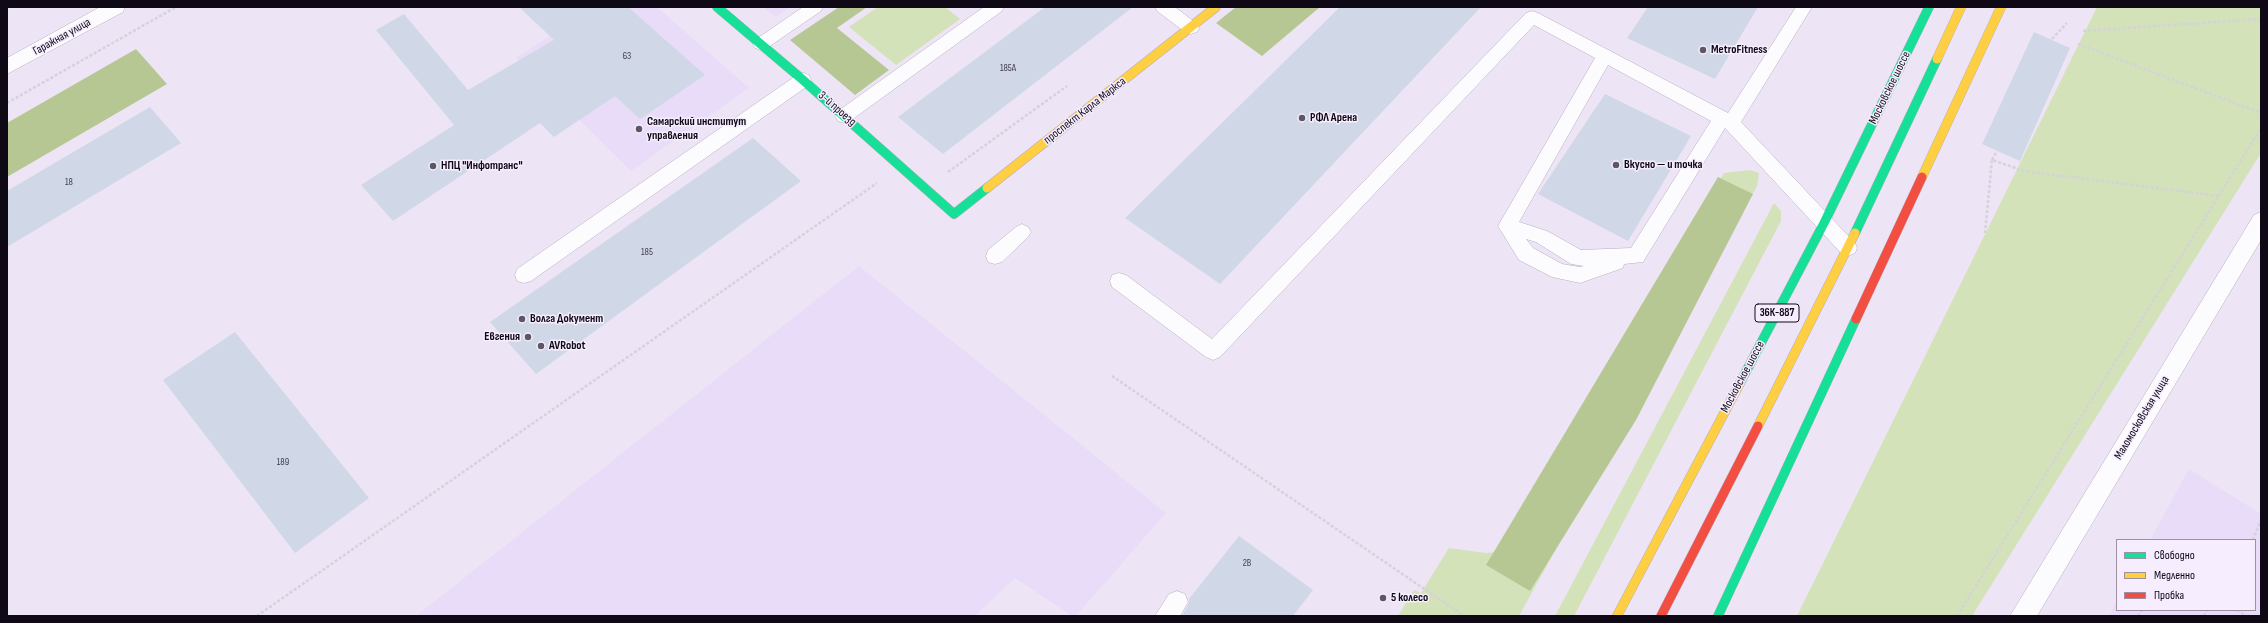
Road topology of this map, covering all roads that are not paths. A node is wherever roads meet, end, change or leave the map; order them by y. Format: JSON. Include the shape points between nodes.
{"nodes":[{"id":1,"x":116,"y":7,"type":"edge"},
{"id":2,"x":717,"y":7,"type":"edge"},
{"id":3,"x":815,"y":7,"type":"edge"},
{"id":4,"x":996,"y":7,"type":"edge"},
{"id":5,"x":1163,"y":7,"type":"edge"},
{"id":6,"x":1216,"y":7,"type":"edge"},
{"id":7,"x":1804,"y":7,"type":"edge"},
{"id":8,"x":1929,"y":7,"type":"edge"},
{"id":9,"x":1961,"y":7,"type":"edge"},
{"id":10,"x":2001,"y":7,"type":"edge"},
{"id":11,"x":1191,"y":28,"type":"junction"},
{"id":12,"x":761,"y":44,"type":"junction"},
{"id":13,"x":1604,"y":57,"type":"junction"},
{"id":14,"x":7,"y":66,"type":"edge"},
{"id":15,"x":803,"y":80,"type":"junction"},
{"id":16,"x":844,"y":116,"type":"junction"},
{"id":17,"x":1726,"y":121,"type":"junction"},
{"id":18,"x":954,"y":214,"type":"joint"},
{"id":19,"x":2261,"y":221,"type":"edge"},
{"id":20,"x":1824,"y":223,"type":"junction"},
{"id":21,"x":1022,"y":232,"type":"dead end"},
{"id":22,"x":1848,"y":248,"type":"junction"},
{"id":23,"x":995,"y":256,"type":"dead end"},
{"id":24,"x":524,"y":274,"type":"dead end"},
{"id":25,"x":1119,"y":282,"type":"dead end"},
{"id":26,"x":1617,"y":616,"type":"edge"},
{"id":27,"x":1661,"y":616,"type":"edge"},
{"id":28,"x":1718,"y":616,"type":"edge"},
{"id":29,"x":2023,"y":616,"type":"edge"}],
"edges":[{"from":1,"to":14,"type":"street","name":"Гаражная улица"},
{"from":2,"to":12,"type":"main road","name":"3-й проезд"},
{"from":3,"to":12,"type":"lane"},
{"from":4,"to":16,"type":"lane"},
{"from":5,"to":11,"type":"lane"},
{"from":6,"to":11,"type":"main road","name":"проспект Карла Маркса"},
{"from":7,"to":17,"type":"lane"},
{"from":8,"to":20,"type":"main road","name":"Московское шоссе","number":"36К-887"},
{"from":9,"to":22,"type":"main road","number":"36К-887"},
{"from":10,"to":28,"type":"main road"},
{"from":11,"to":18,"type":"main road","name":"проспект Карла Маркса"},
{"from":12,"to":15,"type":"main road","name":"3-й проезд"},
{"from":13,"to":17,"type":"lane"},
{"from":13,"to":17,"type":"lane","via":[[1507,226],[1526,254],[1559,271],[1580,275],[1636,256]]},
{"from":13,"to":25,"type":"lane","via":[[1532,17],[1213,351]]},
{"from":15,"to":16,"type":"main road","name":"3-й проезд"},
{"from":15,"to":24,"type":"lane"},
{"from":16,"to":18,"type":"main road","name":"3-й проезд"},
{"from":17,"to":20,"type":"lane"},
{"from":19,"to":29,"type":"street","name":"Маломосковская улица"},
{"from":20,"to":22,"type":"lane"},
{"from":20,"to":26,"type":"main road","name":"Московское шоссе","number":"36К-887"},
{"from":21,"to":23,"type":"lane"},
{"from":22,"to":27,"type":"main road","number":"36К-887"}]}
